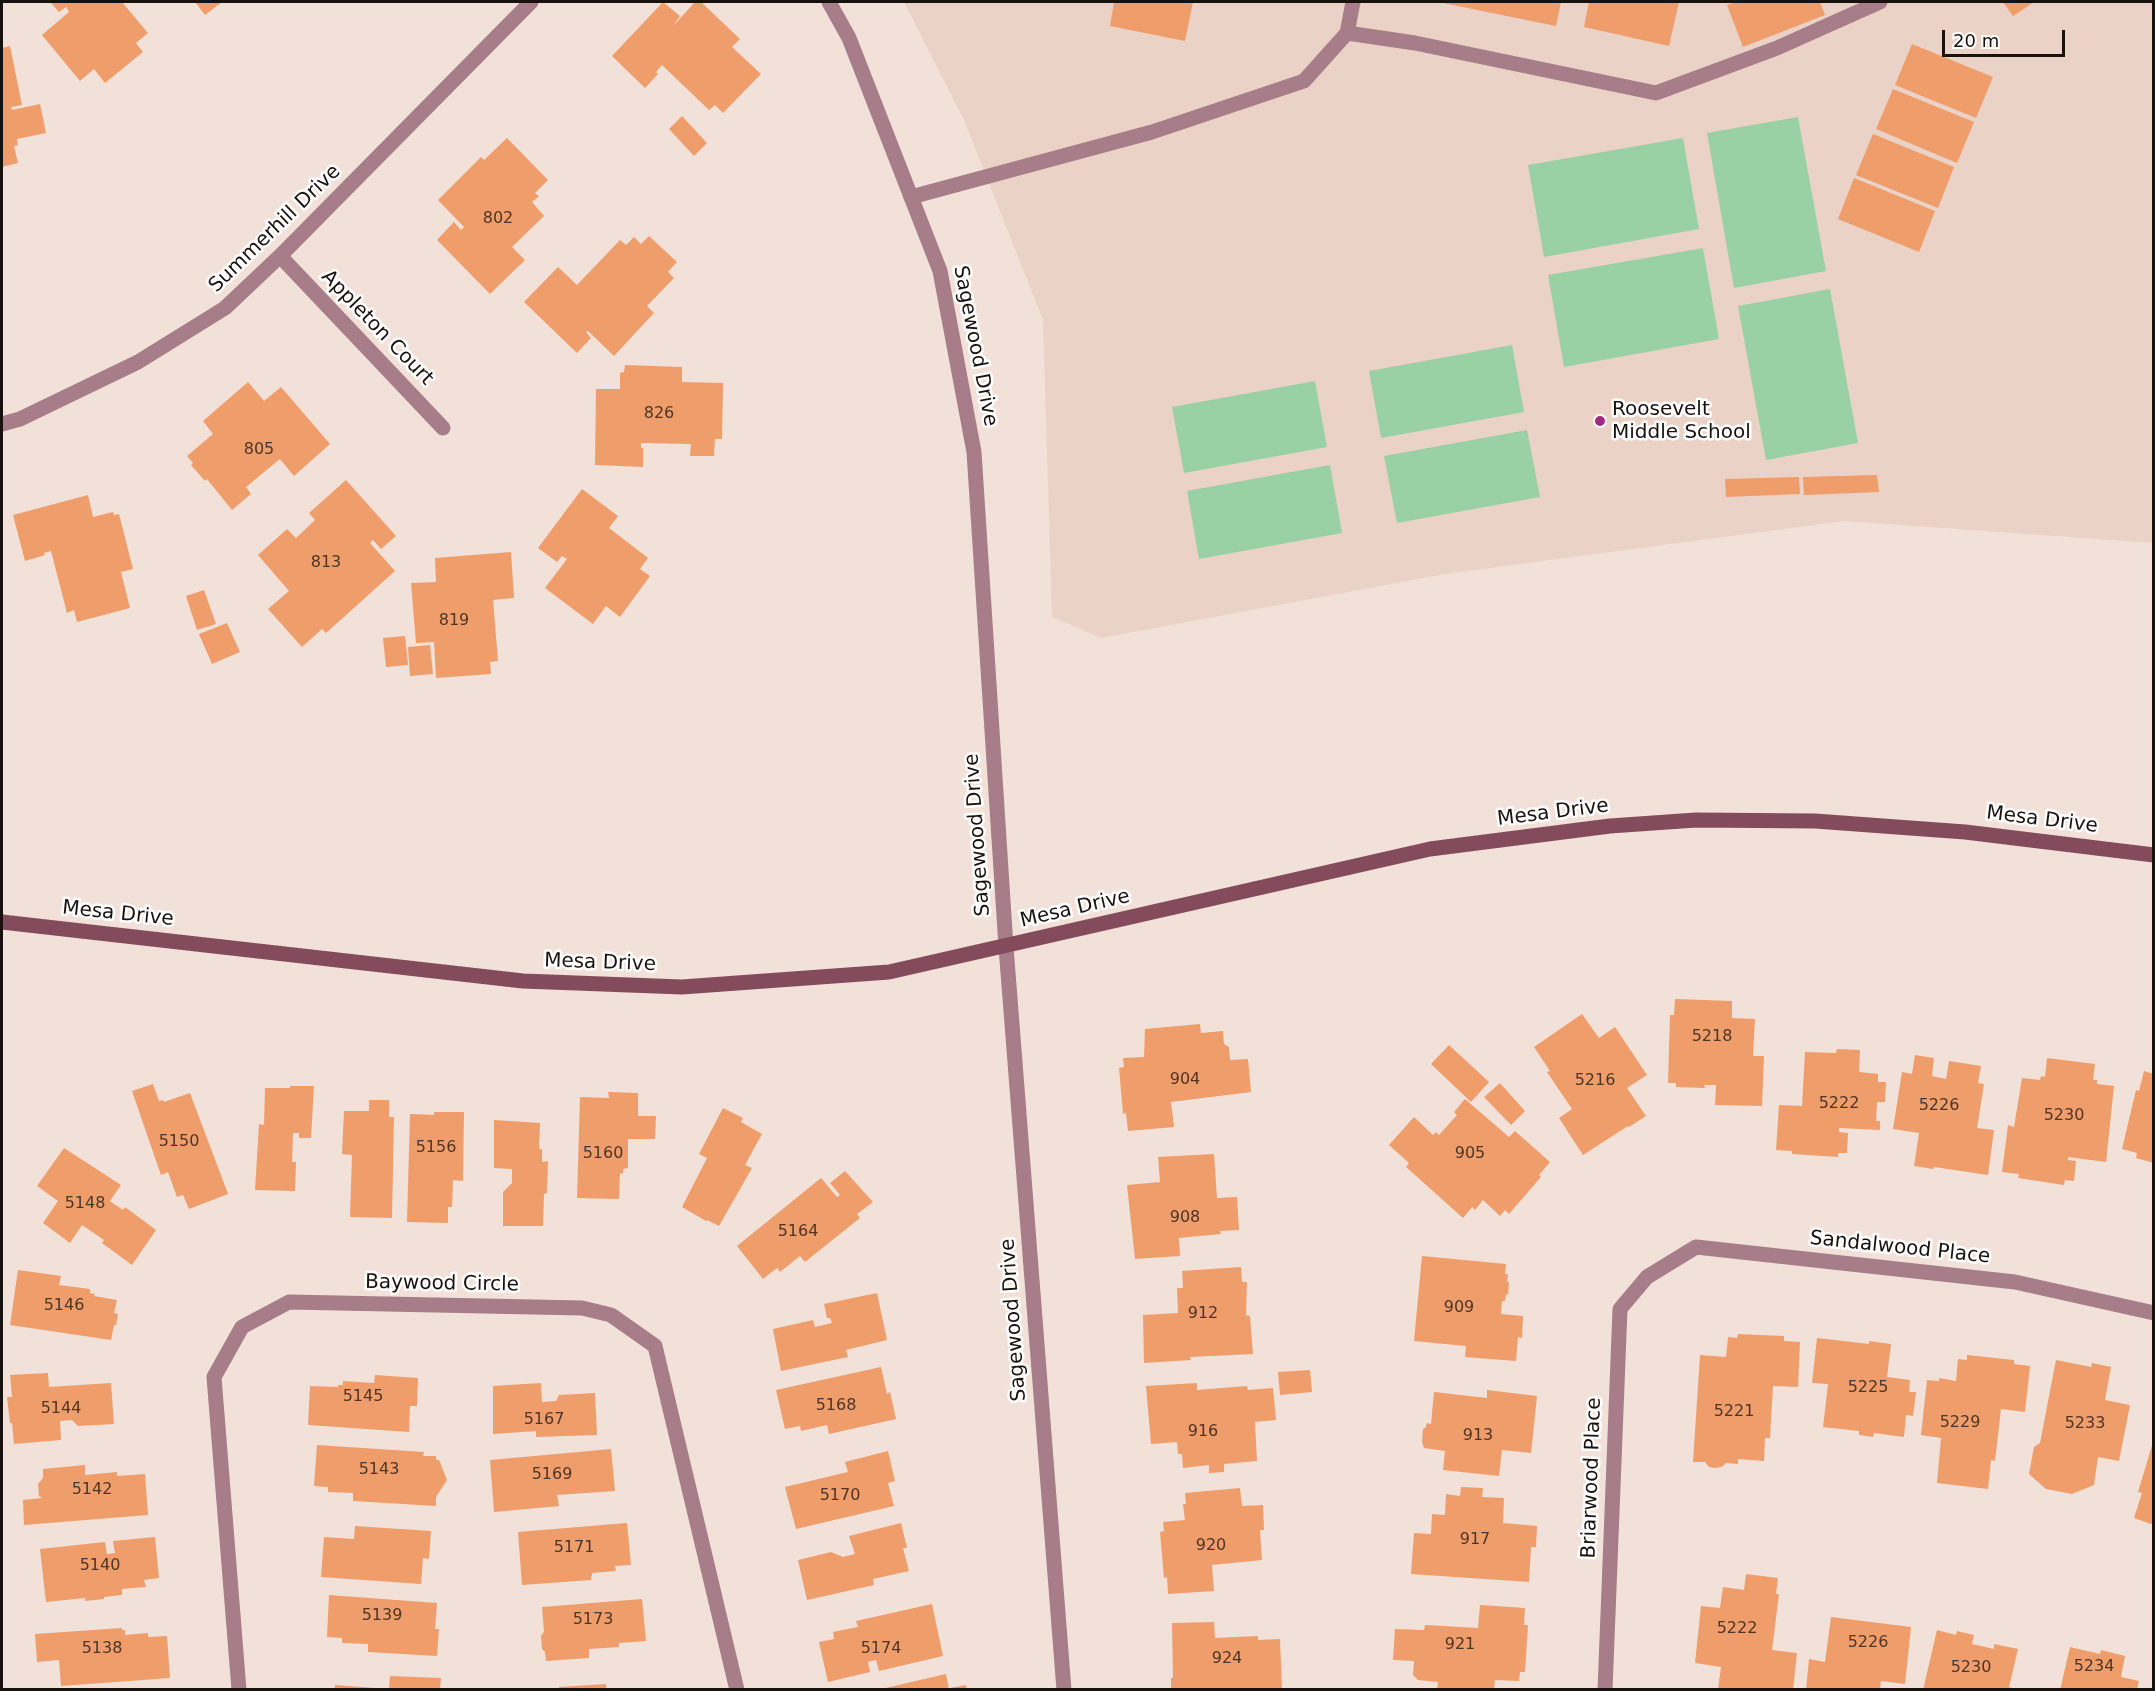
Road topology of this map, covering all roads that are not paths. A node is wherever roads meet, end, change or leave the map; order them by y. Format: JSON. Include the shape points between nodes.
{"nodes":[{"id":1,"x":531,"y":2,"type":"edge"},
{"id":2,"x":829,"y":2,"type":"edge"},
{"id":3,"x":1353,"y":2,"type":"edge"},
{"id":4,"x":1880,"y":2,"type":"edge"},
{"id":5,"x":1347,"y":33,"type":"junction"},
{"id":6,"x":911,"y":197,"type":"junction"},
{"id":7,"x":280,"y":256,"type":"junction"},
{"id":8,"x":2,"y":424,"type":"edge"},
{"id":9,"x":443,"y":428,"type":"dead end"},
{"id":10,"x":2154,"y":855,"type":"edge"},
{"id":11,"x":2,"y":922,"type":"edge"},
{"id":12,"x":1006,"y":947,"type":"junction"},
{"id":13,"x":1647,"y":1277,"type":"joint"},
{"id":14,"x":2154,"y":1313,"type":"edge"},
{"id":15,"x":239,"y":1689,"type":"edge"},
{"id":16,"x":737,"y":1689,"type":"edge"},
{"id":17,"x":1065,"y":1689,"type":"edge"},
{"id":18,"x":1605,"y":1689,"type":"edge"}],
"edges":[{"from":1,"to":7,"type":"street","name":"Summerhill Drive"},
{"from":2,"to":6,"type":"street","name":"Sagewood Drive","via":[[849,38]]},
{"from":3,"to":5,"type":"street"},
{"from":4,"to":5,"type":"street","via":[[1777,48],[1656,93],[1415,43]]},
{"from":5,"to":6,"type":"street","via":[[1304,81],[1152,132]]},
{"from":6,"to":12,"type":"street","name":"Sagewood Drive","via":[[940,272],[974,452]]},
{"from":7,"to":8,"type":"street","name":"Summerhill Drive","via":[[225,308],[138,362]]},
{"from":7,"to":9,"type":"street","name":"Appleton Court"},
{"from":10,"to":12,"type":"main road","name":"Mesa Drive","via":[[1965,832],[1815,821],[1695,820],[1610,826],[1430,849]]},
{"from":11,"to":12,"type":"main road","name":"Mesa Drive","via":[[524,981],[682,987],[889,972]]},
{"from":12,"to":17,"type":"street","name":"Sagewood Drive"},
{"from":13,"to":14,"type":"street","name":"Sandalwood Place","via":[[1696,1247],[2015,1281]]},
{"from":13,"to":18,"type":"street","name":"Briarwood Place","via":[[1620,1309]]},
{"from":15,"to":16,"type":"street","name":"Baywood Circle","via":[[214,1377],[242,1327],[289,1302],[582,1308],[611,1315],[655,1346]]}]}
